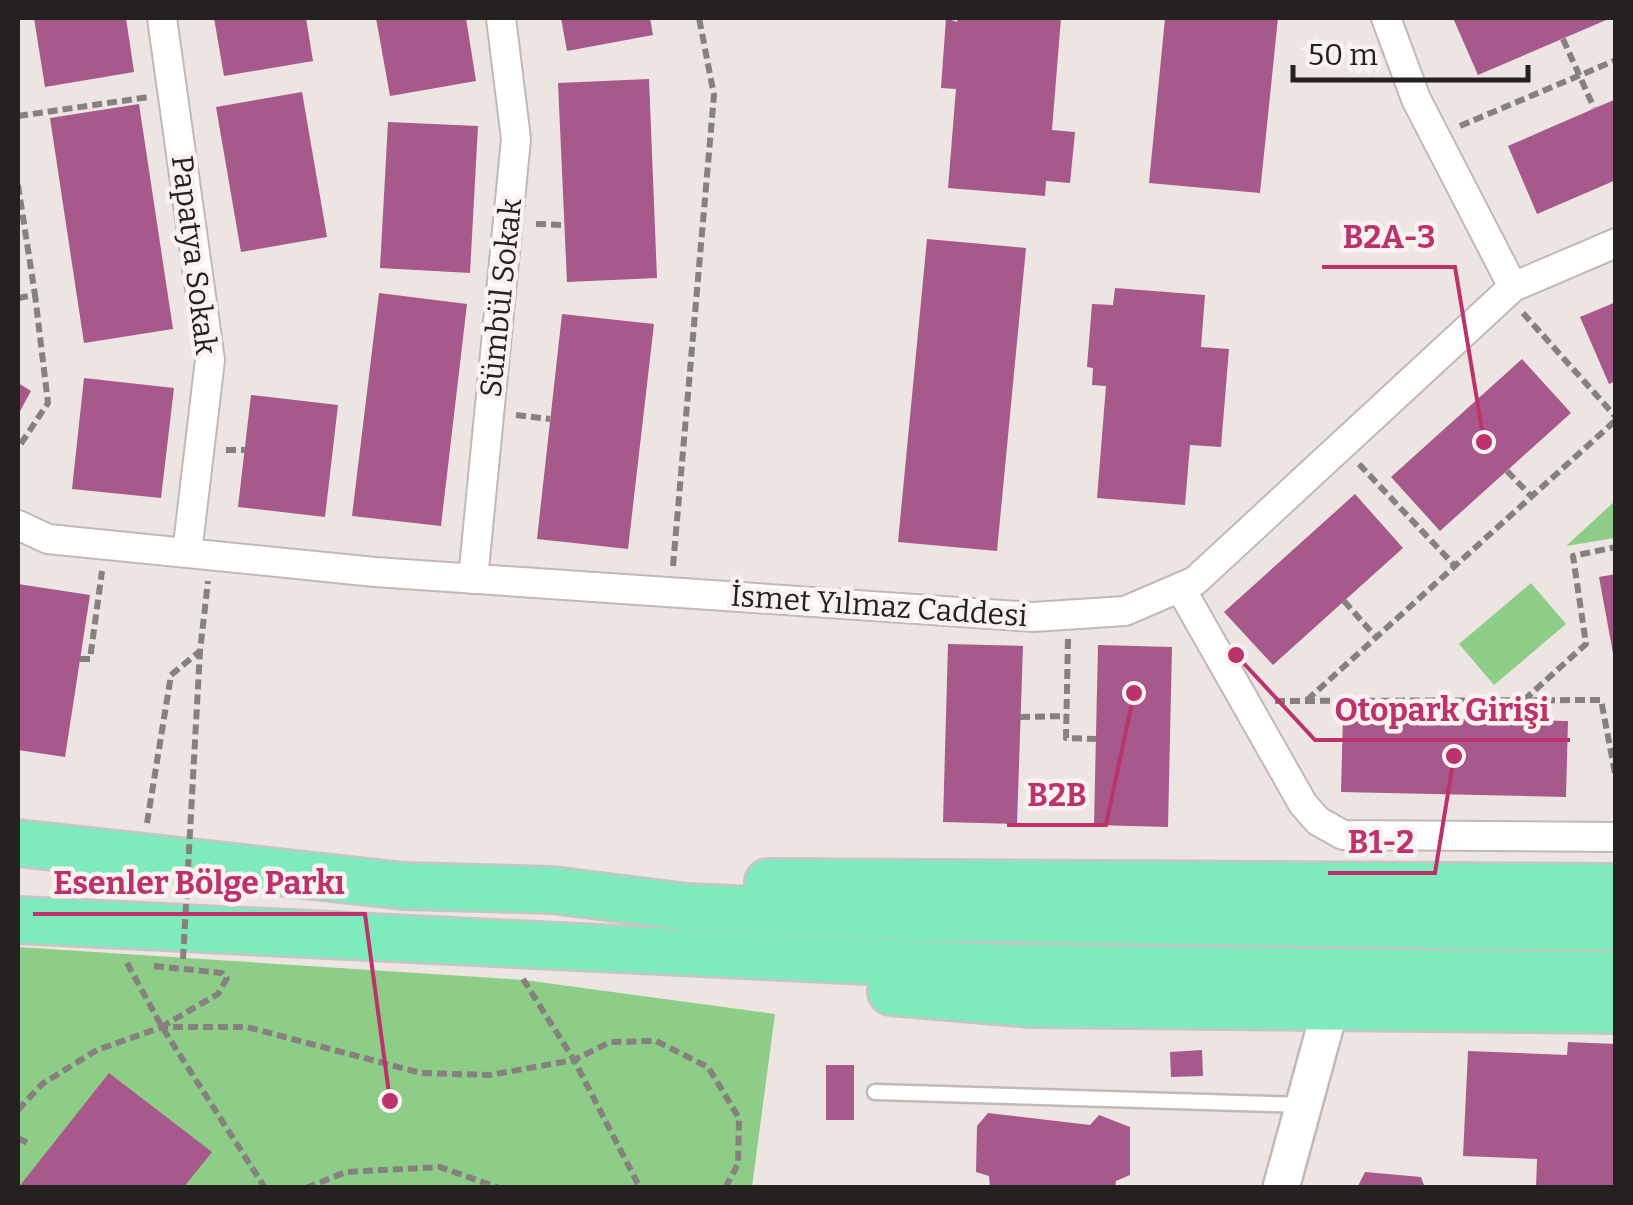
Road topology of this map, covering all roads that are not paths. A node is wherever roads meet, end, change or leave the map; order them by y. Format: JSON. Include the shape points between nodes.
{"nodes":[{"id":1,"x":162,"y":18,"type":"edge"},
{"id":2,"x":501,"y":18,"type":"edge"},
{"id":3,"x":1386,"y":18,"type":"edge"},
{"id":4,"x":1616,"y":244,"type":"edge"},
{"id":5,"x":1510,"y":290,"type":"junction"},
{"id":6,"x":18,"y":525,"type":"edge"},
{"id":7,"x":199,"y":554,"type":"junction"},
{"id":8,"x":472,"y":579,"type":"junction"},
{"id":9,"x":1180,"y":590,"type":"junction"},
{"id":10,"x":1616,"y":837,"type":"edge"},
{"id":11,"x":18,"y":843,"type":"edge"},
{"id":12,"x":1616,"y":887,"type":"edge"},
{"id":13,"x":552,"y":890,"type":"junction"},
{"id":14,"x":18,"y":905,"type":"edge"},
{"id":15,"x":18,"y":920,"type":"edge"},
{"id":16,"x":84,"y":924,"type":"junction"},
{"id":17,"x":1616,"y":928,"type":"edge"},
{"id":18,"x":497,"y":944,"type":"junction"},
{"id":19,"x":1616,"y":976,"type":"edge"},
{"id":20,"x":1330,"y":1009,"type":"junction"},
{"id":21,"x":1616,"y":1010,"type":"edge"},
{"id":22,"x":875,"y":1092,"type":"dead end"},
{"id":23,"x":1304,"y":1105,"type":"junction"},
{"id":24,"x":1281,"y":1188,"type":"edge"}],
"edges":[{"from":1,"to":7,"type":"street","name":"Papatya Sokak","via":[[210,360]]},
{"from":2,"to":8,"type":"street","name":"Sümbül Sokak","via":[[516,139]]},
{"from":3,"to":5,"type":"street"},
{"from":4,"to":5,"type":"street","name":"İsmet Yılmaz Caddesi"},
{"from":5,"to":9,"type":"street","name":"İsmet Yılmaz Caddesi"},
{"from":6,"to":7,"type":"street","name":"İsmet Yılmaz Caddesi","via":[[48,538]]},
{"from":7,"to":8,"type":"street","name":"İsmet Yılmaz Caddesi"},
{"from":8,"to":9,"type":"street","name":"İsmet Yılmaz Caddesi","via":[[1068,616],[1126,610]]},
{"from":9,"to":10,"type":"street","via":[[1318,821],[1344,835]]},
{"from":11,"to":13,"type":"highway","via":[[404,886]]},
{"from":12,"to":13,"type":"highway","via":[[658,882]]},
{"from":13,"to":17,"type":"highway","via":[[687,907],[924,918]]},
{"from":14,"to":16,"type":"highway"},
{"from":15,"to":16,"type":"highway"},
{"from":16,"to":18,"type":"highway"},
{"from":18,"to":19,"type":"highway","via":[[992,967]]},
{"from":18,"to":20,"type":"highway","via":[[716,977],[996,1001]]},
{"from":20,"to":21,"type":"highway"},
{"from":20,"to":23,"type":"street"},
{"from":22,"to":23,"type":"lane"},
{"from":23,"to":24,"type":"street"}]}
